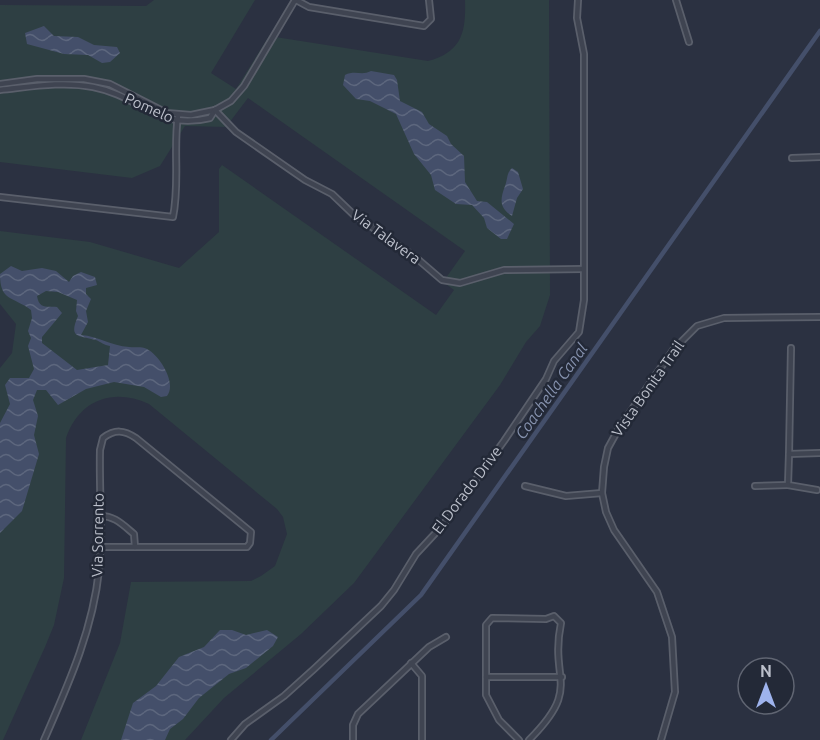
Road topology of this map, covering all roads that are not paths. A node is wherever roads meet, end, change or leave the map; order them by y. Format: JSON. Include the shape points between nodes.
{"nodes":[{"id":1,"x":296,"y":0,"type":"edge"},
{"id":2,"x":429,"y":0,"type":"edge"},
{"id":3,"x":578,"y":0,"type":"edge"},
{"id":4,"x":676,"y":0,"type":"edge"},
{"id":5,"x":689,"y":42,"type":"dead end"},
{"id":6,"x":0,"y":84,"type":"edge"},
{"id":7,"x":0,"y":90,"type":"edge"},
{"id":8,"x":215,"y":111,"type":"junction"},
{"id":9,"x":178,"y":115,"type":"junction"},
{"id":10,"x":177,"y":122,"type":"junction"},
{"id":11,"x":792,"y":158,"type":"dead end"},
{"id":12,"x":820,"y":158,"type":"edge"},
{"id":13,"x":0,"y":197,"type":"edge"},
{"id":14,"x":583,"y":269,"type":"junction"},
{"id":15,"x":820,"y":317,"type":"edge"},
{"id":16,"x":791,"y":348,"type":"dead end"},
{"id":17,"x":820,"y":453,"type":"edge"},
{"id":18,"x":789,"y":454,"type":"junction"},
{"id":19,"x":788,"y":485,"type":"junction"},
{"id":20,"x":525,"y":486,"type":"dead end"},
{"id":21,"x":755,"y":486,"type":"dead end"},
{"id":22,"x":817,"y":490,"type":"dead end"},
{"id":23,"x":602,"y":493,"type":"junction"},
{"id":24,"x":99,"y":516,"type":"junction"},
{"id":25,"x":99,"y":547,"type":"junction"},
{"id":26,"x":135,"y":547,"type":"junction"},
{"id":27,"x":446,"y":637,"type":"dead end"},
{"id":28,"x":411,"y":663,"type":"junction"},
{"id":29,"x":486,"y":677,"type":"junction"},
{"id":30,"x":562,"y":677,"type":"junction"},
{"id":31,"x":44,"y":740,"type":"edge"},
{"id":32,"x":231,"y":740,"type":"edge"},
{"id":33,"x":353,"y":740,"type":"edge"},
{"id":34,"x":422,"y":740,"type":"edge"},
{"id":35,"x":519,"y":740,"type":"edge"},
{"id":36,"x":529,"y":740,"type":"edge"},
{"id":37,"x":661,"y":740,"type":"edge"}],
"edges":[{"from":1,"to":2,"type":"street","via":[[309,7],[417,26],[424,26],[431,19]]},
{"from":1,"to":8,"type":"street","via":[[244,86]]},
{"from":3,"to":14,"type":"street","name":"El Dorado Drive","via":[[584,54]]},
{"from":4,"to":5,"type":"street"},
{"from":6,"to":9,"type":"street","name":"Pomelo","via":[[37,79],[99,81],[154,108]]},
{"from":7,"to":10,"type":"street","name":"Pomelo","via":[[90,86]]},
{"from":8,"to":9,"type":"street","name":"Pomelo"},
{"from":8,"to":10,"type":"street","name":"Pomelo","via":[[210,118]]},
{"from":8,"to":14,"type":"street","name":"Via Talavera","via":[[236,132],[332,194],[442,280],[460,283],[504,270]]},
{"from":9,"to":10,"type":"street"},
{"from":10,"to":13,"type":"street","via":[[178,188],[173,217]]},
{"from":11,"to":12,"type":"street"},
{"from":14,"to":32,"type":"street","name":"El Dorado Drive","via":[[579,332],[554,362],[510,432],[443,525],[416,554],[381,606]]},
{"from":15,"to":23,"type":"street","name":"Vista Bonita Trail","via":[[724,318],[697,326],[686,334],[619,428],[606,458]]},
{"from":16,"to":18,"type":"street"},
{"from":17,"to":18,"type":"street"},
{"from":18,"to":19,"type":"street"},
{"from":19,"to":21,"type":"street"},
{"from":19,"to":22,"type":"street"},
{"from":20,"to":23,"type":"street","via":[[566,496]]},
{"from":23,"to":37,"type":"street","name":"Vista Bonita Trail","via":[[614,530],[657,592],[672,637],[675,692]]},
{"from":24,"to":25,"type":"street","name":"Via Sorrento"},
{"from":24,"to":26,"type":"street","via":[[111,516],[121,522],[134,534]]},
{"from":24,"to":26,"type":"street","name":"Via Sorrento","via":[[103,438],[126,431],[248,527],[251,537],[247,547]]},
{"from":25,"to":26,"type":"street"},
{"from":25,"to":31,"type":"street","name":"Via Sorrento","via":[[99,571],[86,636]]},
{"from":27,"to":28,"type":"street"},
{"from":28,"to":33,"type":"street","via":[[358,714]]},
{"from":28,"to":34,"type":"street","via":[[422,676]]},
{"from":29,"to":30,"type":"street"},
{"from":29,"to":30,"type":"street","via":[[486,625],[490,619],[554,616],[560,621]]},
{"from":29,"to":35,"type":"street","via":[[490,708]]},
{"from":30,"to":36,"type":"street","via":[[555,711]]}]}
